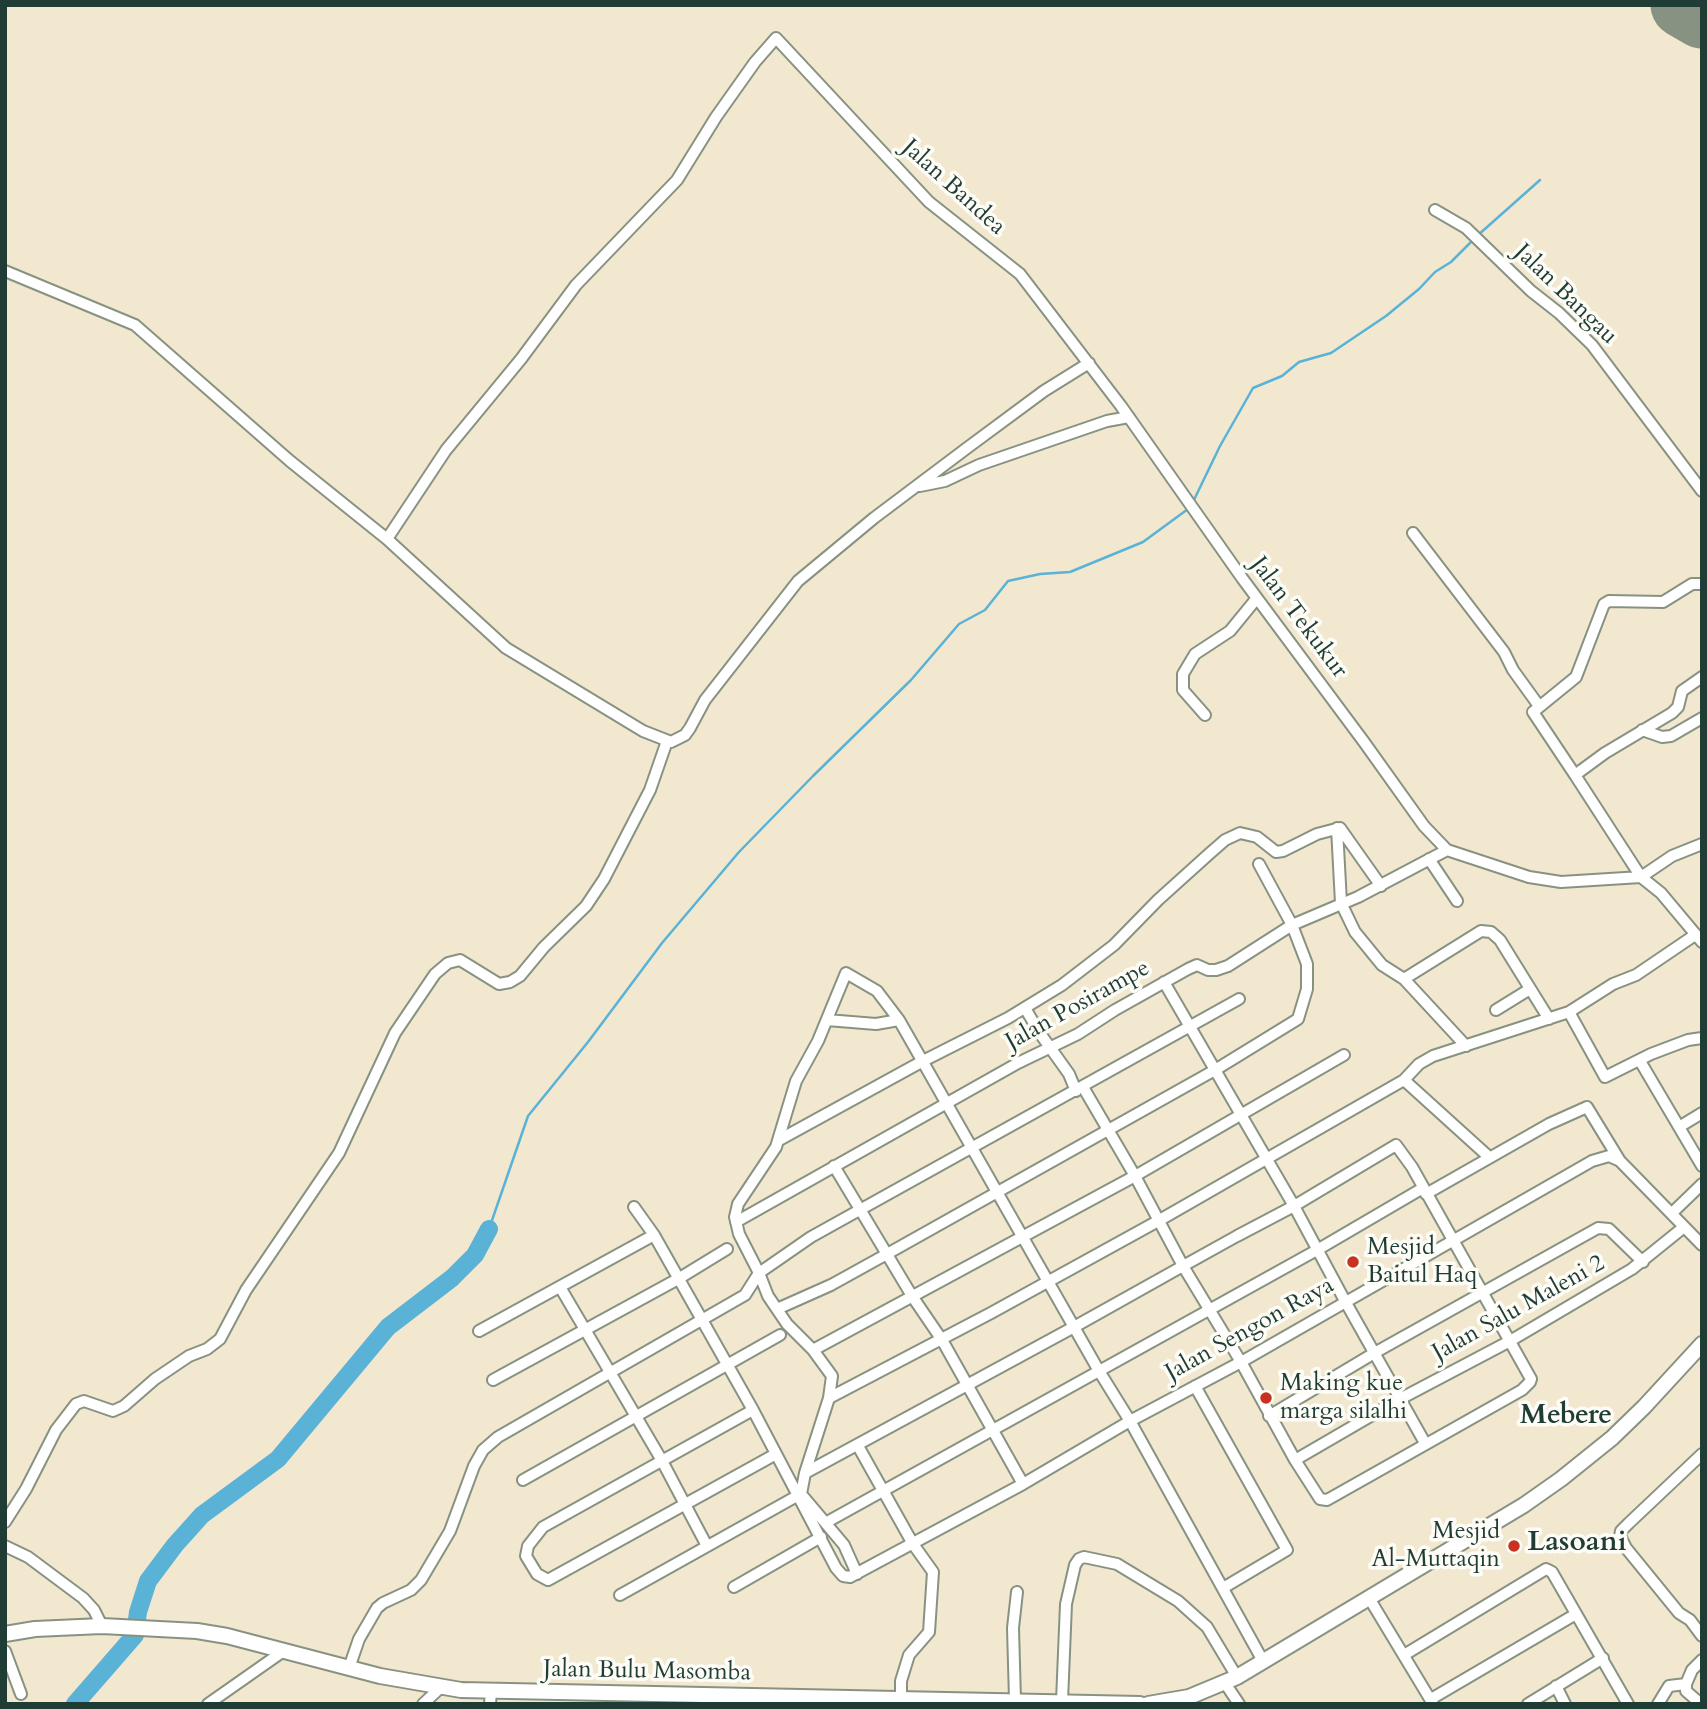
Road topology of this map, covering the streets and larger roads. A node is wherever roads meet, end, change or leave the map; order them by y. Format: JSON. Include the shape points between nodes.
{"nodes":[{"id":1,"x":1435,"y":210,"type":"dead end"},
{"id":2,"x":5,"y":271,"type":"edge"},
{"id":3,"x":1089,"y":363,"type":"junction"},
{"id":4,"x":1121,"y":406,"type":"joint"},
{"id":5,"x":1129,"y":417,"type":"junction"},
{"id":6,"x":916,"y":486,"type":"junction"},
{"id":7,"x":1702,"y":491,"type":"edge"},
{"id":8,"x":1413,"y":533,"type":"dead end"},
{"id":9,"x":387,"y":539,"type":"junction"},
{"id":10,"x":1702,"y":584,"type":"edge"},
{"id":11,"x":1257,"y":598,"type":"junction"},
{"id":12,"x":1702,"y":677,"type":"edge"},
{"id":13,"x":1539,"y":706,"type":"junction"},
{"id":14,"x":1205,"y":715,"type":"dead end"},
{"id":15,"x":1702,"y":718,"type":"edge"},
{"id":16,"x":1642,"y":730,"type":"junction"},
{"id":17,"x":667,"y":741,"type":"junction"},
{"id":18,"x":1574,"y":775,"type":"junction"},
{"id":19,"x":1337,"y":828,"type":"junction"},
{"id":20,"x":1702,"y":844,"type":"edge"},
{"id":21,"x":1447,"y":850,"type":"junction"},
{"id":22,"x":1429,"y":859,"type":"junction"},
{"id":23,"x":1259,"y":864,"type":"dead end"},
{"id":24,"x":1641,"y":877,"type":"junction"},
{"id":25,"x":1381,"y":886,"type":"junction"},
{"id":26,"x":1457,"y":901,"type":"dead end"},
{"id":27,"x":1341,"y":903,"type":"junction"},
{"id":28,"x":1292,"y":925,"type":"junction"},
{"id":29,"x":1698,"y":938,"type":"edge"},
{"id":30,"x":1404,"y":979,"type":"junction"},
{"id":31,"x":1164,"y":982,"type":"junction"},
{"id":32,"x":1530,"y":989,"type":"junction"},
{"id":33,"x":1239,"y":999,"type":"dead end"},
{"id":34,"x":1025,"y":1008,"type":"junction"},
{"id":35,"x":1496,"y":1010,"type":"dead end"},
{"id":36,"x":1569,"y":1012,"type":"junction"},
{"id":37,"x":1549,"y":1019,"type":"junction"},
{"id":38,"x":827,"y":1020,"type":"junction"},
{"id":39,"x":899,"y":1020,"type":"junction"},
{"id":40,"x":1190,"y":1027,"type":"junction"},
{"id":41,"x":1702,"y":1038,"type":"edge"},
{"id":42,"x":1466,"y":1046,"type":"junction"},
{"id":43,"x":1052,"y":1049,"type":"junction"},
{"id":44,"x":1345,"y":1055,"type":"dead end"},
{"id":45,"x":923,"y":1061,"type":"junction"},
{"id":46,"x":1640,"y":1061,"type":"junction"},
{"id":47,"x":1215,"y":1070,"type":"junction"},
{"id":48,"x":1404,"y":1080,"type":"junction"},
{"id":49,"x":1079,"y":1089,"type":"junction"},
{"id":50,"x":946,"y":1104,"type":"junction"},
{"id":51,"x":1702,"y":1113,"type":"edge"},
{"id":52,"x":1240,"y":1116,"type":"junction"},
{"id":53,"x":1679,"y":1127,"type":"junction"},
{"id":54,"x":1108,"y":1130,"type":"junction"},
{"id":55,"x":779,"y":1140,"type":"junction"},
{"id":56,"x":973,"y":1147,"type":"junction"},
{"id":57,"x":1489,"y":1157,"type":"junction"},
{"id":58,"x":1266,"y":1160,"type":"junction"},
{"id":59,"x":1620,"y":1161,"type":"junction"},
{"id":60,"x":834,"y":1166,"type":"junction"},
{"id":61,"x":1702,"y":1166,"type":"edge"},
{"id":62,"x":1135,"y":1176,"type":"junction"},
{"id":63,"x":1702,"y":1184,"type":"edge"},
{"id":64,"x":1425,"y":1191,"type":"junction"},
{"id":65,"x":997,"y":1192,"type":"junction"},
{"id":66,"x":1294,"y":1206,"type":"junction"},
{"id":67,"x":634,"y":1207,"type":"dead end"},
{"id":68,"x":860,"y":1209,"type":"junction"},
{"id":69,"x":1672,"y":1213,"type":"junction"},
{"id":70,"x":1158,"y":1221,"type":"junction"},
{"id":71,"x":736,"y":1222,"type":"junction"},
{"id":72,"x":1685,"y":1227,"type":"junction"},
{"id":73,"x":654,"y":1235,"type":"junction"},
{"id":74,"x":1023,"y":1238,"type":"junction"},
{"id":75,"x":1453,"y":1240,"type":"junction"},
{"id":76,"x":1702,"y":1245,"type":"edge"},
{"id":77,"x":727,"y":1249,"type":"dead end"},
{"id":78,"x":1317,"y":1250,"type":"junction"},
{"id":79,"x":887,"y":1254,"type":"junction"},
{"id":80,"x":1643,"y":1262,"type":"junction"},
{"id":81,"x":1183,"y":1266,"type":"junction"},
{"id":82,"x":759,"y":1273,"type":"junction"},
{"id":83,"x":678,"y":1279,"type":"junction"},
{"id":84,"x":1048,"y":1282,"type":"junction"},
{"id":85,"x":560,"y":1287,"type":"junction"},
{"id":86,"x":1482,"y":1293,"type":"junction"},
{"id":87,"x":912,"y":1296,"type":"junction"},
{"id":88,"x":1345,"y":1301,"type":"junction"},
{"id":89,"x":777,"y":1309,"type":"junction"},
{"id":90,"x":1210,"y":1309,"type":"junction"},
{"id":91,"x":702,"y":1321,"type":"junction"},
{"id":92,"x":1074,"y":1327,"type":"junction"},
{"id":93,"x":585,"y":1329,"type":"junction"},
{"id":94,"x":479,"y":1331,"type":"dead end"},
{"id":95,"x":780,"y":1335,"type":"dead end"},
{"id":96,"x":942,"y":1340,"type":"junction"},
{"id":97,"x":1510,"y":1341,"type":"junction"},
{"id":98,"x":1702,"y":1344,"type":"edge"},
{"id":99,"x":813,"y":1350,"type":"junction"},
{"id":100,"x":1376,"y":1352,"type":"junction"},
{"id":101,"x":1241,"y":1362,"type":"junction"},
{"id":102,"x":728,"y":1365,"type":"junction"},
{"id":103,"x":1099,"y":1371,"type":"junction"},
{"id":104,"x":611,"y":1373,"type":"junction"},
{"id":105,"x":493,"y":1380,"type":"dead end"},
{"id":106,"x":967,"y":1385,"type":"junction"},
{"id":107,"x":1195,"y":1387,"type":"junction"},
{"id":108,"x":829,"y":1398,"type":"junction"},
{"id":109,"x":1401,"y":1399,"type":"junction"},
{"id":110,"x":753,"y":1410,"type":"junction"},
{"id":111,"x":1269,"y":1416,"type":"junction"},
{"id":112,"x":636,"y":1418,"type":"junction"},
{"id":113,"x":1129,"y":1421,"type":"junction"},
{"id":114,"x":992,"y":1429,"type":"junction"},
{"id":115,"x":1425,"y":1443,"type":"junction"},
{"id":116,"x":858,"y":1446,"type":"junction"},
{"id":117,"x":776,"y":1454,"type":"junction"},
{"id":118,"x":1702,"y":1454,"type":"edge"},
{"id":119,"x":661,"y":1459,"type":"junction"},
{"id":120,"x":1295,"y":1460,"type":"junction"},
{"id":121,"x":805,"y":1473,"type":"junction"},
{"id":122,"x":523,"y":1480,"type":"dead end"},
{"id":123,"x":1023,"y":1484,"type":"junction"},
{"id":124,"x":882,"y":1490,"type":"junction"},
{"id":125,"x":797,"y":1496,"type":"junction"},
{"id":126,"x":684,"y":1504,"type":"junction"},
{"id":127,"x":5,"y":1522,"type":"edge"},
{"id":128,"x":827,"y":1522,"type":"junction"},
{"id":129,"x":821,"y":1537,"type":"junction"},
{"id":130,"x":913,"y":1544,"type":"junction"},
{"id":131,"x":5,"y":1546,"type":"edge"},
{"id":132,"x":707,"y":1546,"type":"junction"},
{"id":133,"x":857,"y":1574,"type":"junction"},
{"id":134,"x":734,"y":1587,"type":"dead end"},
{"id":135,"x":1223,"y":1588,"type":"junction"},
{"id":136,"x":1017,"y":1592,"type":"dead end"},
{"id":137,"x":620,"y":1595,"type":"dead end"},
{"id":138,"x":1369,"y":1598,"type":"junction"},
{"id":139,"x":1576,"y":1614,"type":"junction"},
{"id":140,"x":102,"y":1626,"type":"junction"},
{"id":141,"x":5,"y":1634,"type":"edge"},
{"id":142,"x":1702,"y":1636,"type":"edge"},
{"id":143,"x":285,"y":1650,"type":"junction"},
{"id":144,"x":5,"y":1651,"type":"edge"},
{"id":145,"x":1404,"y":1655,"type":"junction"},
{"id":146,"x":1603,"y":1658,"type":"junction"},
{"id":147,"x":1702,"y":1660,"type":"edge"},
{"id":148,"x":1263,"y":1661,"type":"junction"},
{"id":149,"x":349,"y":1668,"type":"junction"},
{"id":150,"x":1231,"y":1680,"type":"junction"},
{"id":151,"x":1686,"y":1684,"type":"junction"},
{"id":152,"x":1556,"y":1686,"type":"junction"},
{"id":153,"x":440,"y":1688,"type":"junction"},
{"id":154,"x":22,"y":1694,"type":"dead end"},
{"id":155,"x":490,"y":1698,"type":"edge"},
{"id":156,"x":901,"y":1698,"type":"junction"},
{"id":157,"x":700,"y":1700,"type":"edge"},
{"id":158,"x":1015,"y":1700,"type":"junction"},
{"id":159,"x":854,"y":1701,"type":"edge"},
{"id":160,"x":1062,"y":1701,"type":"junction"},
{"id":161,"x":963,"y":1702,"type":"edge"},
{"id":162,"x":1432,"y":1702,"type":"edge"},
{"id":163,"x":208,"y":1704,"type":"edge"},
{"id":164,"x":423,"y":1704,"type":"edge"},
{"id":165,"x":1138,"y":1704,"type":"edge"},
{"id":166,"x":1148,"y":1704,"type":"edge"},
{"id":167,"x":1239,"y":1704,"type":"edge"},
{"id":168,"x":1528,"y":1704,"type":"edge"},
{"id":169,"x":1565,"y":1704,"type":"edge"},
{"id":170,"x":1628,"y":1704,"type":"edge"},
{"id":171,"x":1658,"y":1704,"type":"edge"},
{"id":172,"x":1701,"y":1704,"type":"edge"}],
"edges":[{"from":1,"to":7,"type":"street","name":"Jalan Bangau","via":[[1465,228],[1592,345]]},
{"from":2,"to":9,"type":"street","via":[[135,325]]},
{"from":3,"to":4,"type":"street","name":"Jalan Bandea"},
{"from":3,"to":6,"type":"street"},
{"from":3,"to":9,"type":"street","name":"Jalan Bandea","via":[[1020,274],[929,202],[775,38],[716,117],[677,180],[576,285],[446,450]]},
{"from":4,"to":5,"type":"street","name":"Jalan Tekukur"},
{"from":5,"to":6,"type":"street","via":[[979,465],[945,481]]},
{"from":5,"to":11,"type":"street","name":"Jalan Tekukur"},
{"from":6,"to":17,"type":"street","via":[[798,580],[705,700],[690,728],[677,740]]},
{"from":8,"to":13,"type":"street"},
{"from":9,"to":17,"type":"street","via":[[506,648]]},
{"from":10,"to":13,"type":"street","via":[[1692,584],[1663,602],[1604,604],[1576,677]]},
{"from":11,"to":14,"type":"street","via":[[1230,631],[1195,654],[1183,674],[1185,693]]},
{"from":11,"to":21,"type":"street","name":"Jalan Tekukur","via":[[1424,826]]},
{"from":12,"to":16,"type":"street","via":[[1682,691],[1676,710]]},
{"from":13,"to":18,"type":"street","via":[[1533,712]]},
{"from":15,"to":16,"type":"street","via":[[1671,736]]},
{"from":16,"to":18,"type":"street"},
{"from":17,"to":127,"type":"street","via":[[650,790],[604,879],[520,976],[499,984],[460,960],[435,974],[394,1033],[339,1153],[247,1290],[220,1339],[113,1411],[84,1401],[76,1404],[56,1430]]},
{"from":18,"to":24,"type":"street"},
{"from":19,"to":25,"type":"street","via":[[1343,830]]},
{"from":19,"to":27,"type":"street"},
{"from":19,"to":34,"type":"street","via":[[1276,852],[1257,837],[1233,836],[1108,950]]},
{"from":20,"to":24,"type":"street","via":[[1672,856]]},
{"from":21,"to":22,"type":"street","name":"Jalan Posirampe"},
{"from":21,"to":24,"type":"street","via":[[1530,877],[1561,882]]},
{"from":22,"to":25,"type":"street","name":"Jalan Posirampe"},
{"from":22,"to":26,"type":"street"},
{"from":23,"to":28,"type":"street"},
{"from":24,"to":29,"type":"street","via":[[1661,893]]},
{"from":25,"to":27,"type":"street","name":"Jalan Posirampe"},
{"from":27,"to":28,"type":"street","name":"Jalan Posirampe"},
{"from":27,"to":30,"type":"street","via":[[1355,932],[1382,965]]},
{"from":28,"to":31,"type":"street","name":"Jalan Posirampe","via":[[1228,966],[1209,970],[1194,965]]},
{"from":28,"to":47,"type":"street","via":[[1307,971],[1307,989],[1297,1018]]},
{"from":29,"to":36,"type":"street"},
{"from":30,"to":32,"type":"street","via":[[1487,930],[1500,940]]},
{"from":30,"to":42,"type":"street"},
{"from":31,"to":40,"type":"street"},
{"from":31,"to":43,"type":"street","name":"Jalan Posirampe"},
{"from":32,"to":35,"type":"street"},
{"from":32,"to":37,"type":"street"},
{"from":33,"to":40,"type":"street"},
{"from":34,"to":43,"type":"street"},
{"from":34,"to":45,"type":"street"},
{"from":36,"to":37,"type":"street"},
{"from":36,"to":46,"type":"street","via":[[1605,1077]]},
{"from":37,"to":42,"type":"street"},
{"from":38,"to":39,"type":"street","via":[[876,1024]]},
{"from":38,"to":39,"type":"street","via":[[846,973],[877,991]]},
{"from":38,"to":55,"type":"street","via":[[796,1081]]},
{"from":39,"to":45,"type":"street"},
{"from":40,"to":47,"type":"street"},
{"from":40,"to":49,"type":"street"},
{"from":41,"to":46,"type":"street"},
{"from":42,"to":48,"type":"street","via":[[1433,1056]]},
{"from":43,"to":49,"type":"street"},
{"from":43,"to":50,"type":"street","name":"Jalan Posirampe"},
{"from":44,"to":52,"type":"street"},
{"from":45,"to":50,"type":"street"},
{"from":45,"to":55,"type":"street"},
{"from":46,"to":53,"type":"street"},
{"from":47,"to":52,"type":"street"},
{"from":47,"to":54,"type":"street"},
{"from":48,"to":57,"type":"street"},
{"from":48,"to":58,"type":"street"},
{"from":49,"to":54,"type":"street"},
{"from":49,"to":56,"type":"street"},
{"from":50,"to":56,"type":"street"},
{"from":50,"to":60,"type":"street","name":"Jalan Posirampe"},
{"from":51,"to":53,"type":"street"},
{"from":52,"to":58,"type":"street"},
{"from":52,"to":62,"type":"street"},
{"from":53,"to":61,"type":"street"},
{"from":54,"to":62,"type":"street"},
{"from":54,"to":65,"type":"street"},
{"from":55,"to":71,"type":"street","via":[[738,1204]]},
{"from":56,"to":65,"type":"street"},
{"from":56,"to":68,"type":"street"},
{"from":57,"to":59,"type":"street","via":[[1588,1107]]},
{"from":57,"to":64,"type":"street"},
{"from":58,"to":66,"type":"street"},
{"from":58,"to":70,"type":"street"},
{"from":59,"to":69,"type":"street"},
{"from":59,"to":75,"type":"street","name":"Jalan Sengon Raya","via":[[1609,1156],[1592,1161]]},
{"from":60,"to":68,"type":"street"},
{"from":60,"to":71,"type":"street","name":"Jalan Posirampe"},
{"from":62,"to":70,"type":"street"},
{"from":62,"to":74,"type":"street"},
{"from":63,"to":69,"type":"street"},
{"from":64,"to":66,"type":"street","via":[[1396,1145]]},
{"from":64,"to":75,"type":"street"},
{"from":64,"to":78,"type":"street"},
{"from":65,"to":74,"type":"street"},
{"from":65,"to":79,"type":"street"},
{"from":66,"to":78,"type":"street"},
{"from":66,"to":81,"type":"street"},
{"from":67,"to":73,"type":"street"},
{"from":68,"to":79,"type":"street"},
{"from":68,"to":82,"type":"street"},
{"from":69,"to":72,"type":"street"},
{"from":70,"to":81,"type":"street"},
{"from":70,"to":84,"type":"street"},
{"from":71,"to":82,"type":"street"},
{"from":72,"to":76,"type":"street"},
{"from":72,"to":80,"type":"street","name":"Jalan Salu Maleni 2"},
{"from":73,"to":83,"type":"street"},
{"from":73,"to":85,"type":"street"},
{"from":74,"to":84,"type":"street"},
{"from":74,"to":87,"type":"street"},
{"from":75,"to":86,"type":"street"},
{"from":75,"to":88,"type":"street","name":"Jalan Sengon Raya"},
{"from":77,"to":83,"type":"street"},
{"from":78,"to":88,"type":"street"},
{"from":78,"to":90,"type":"street"},
{"from":79,"to":87,"type":"street"},
{"from":79,"to":89,"type":"street"},
{"from":80,"to":86,"type":"street","via":[[1603,1227]]},
{"from":80,"to":97,"type":"street","name":"Jalan Salu Maleni 2"},
{"from":81,"to":90,"type":"street"},
{"from":81,"to":92,"type":"street"},
{"from":82,"to":89,"type":"street"},
{"from":82,"to":91,"type":"street","via":[[745,1295]]},
{"from":83,"to":91,"type":"street"},
{"from":83,"to":93,"type":"street"},
{"from":84,"to":92,"type":"street"},
{"from":84,"to":96,"type":"street"},
{"from":85,"to":93,"type":"street"},
{"from":85,"to":94,"type":"street"},
{"from":86,"to":97,"type":"street"},
{"from":86,"to":100,"type":"street"},
{"from":87,"to":96,"type":"street"},
{"from":87,"to":99,"type":"street"},
{"from":88,"to":100,"type":"street"},
{"from":88,"to":101,"type":"street","name":"Jalan Sengon Raya"},
{"from":89,"to":99,"type":"street"},
{"from":90,"to":101,"type":"street"},
{"from":90,"to":103,"type":"street"},
{"from":91,"to":102,"type":"street"},
{"from":91,"to":104,"type":"street"},
{"from":92,"to":103,"type":"street"},
{"from":92,"to":106,"type":"street"},
{"from":93,"to":104,"type":"street"},
{"from":93,"to":105,"type":"street"},
{"from":95,"to":102,"type":"street"},
{"from":96,"to":106,"type":"street"},
{"from":96,"to":108,"type":"street"},
{"from":97,"to":109,"type":"street","name":"Jalan Salu Maleni 2"},
{"from":97,"to":115,"type":"street","via":[[1531,1378],[1528,1385]]},
{"from":98,"to":138,"type":"street","via":[[1644,1407],[1561,1479]]},
{"from":99,"to":108,"type":"street","via":[[832,1376]]},
{"from":100,"to":109,"type":"street"},
{"from":100,"to":111,"type":"street"},
{"from":101,"to":107,"type":"street","name":"Jalan Sengon Raya"},
{"from":101,"to":111,"type":"street"},
{"from":102,"to":110,"type":"street"},
{"from":102,"to":112,"type":"street"},
{"from":103,"to":113,"type":"street"},
{"from":103,"to":114,"type":"street"},
{"from":104,"to":112,"type":"street"},
{"from":104,"to":149,"type":"street","via":[[483,1450],[450,1531],[421,1580],[377,1608]]},
{"from":106,"to":114,"type":"street"},
{"from":106,"to":116,"type":"street"},
{"from":107,"to":113,"type":"street","name":"Jalan Sengon Raya"},
{"from":107,"to":135,"type":"street","via":[[1287,1550]]},
{"from":108,"to":121,"type":"street"},
{"from":109,"to":115,"type":"street"},
{"from":109,"to":120,"type":"street","name":"Jalan Salu Maleni 2"},
{"from":110,"to":117,"type":"street"},
{"from":110,"to":119,"type":"street"},
{"from":111,"to":120,"type":"street"},
{"from":112,"to":119,"type":"street"},
{"from":112,"to":122,"type":"street"},
{"from":113,"to":123,"type":"street","name":"Jalan Sengon Raya"},
{"from":113,"to":135,"type":"street"},
{"from":114,"to":123,"type":"street"},
{"from":114,"to":124,"type":"street"},
{"from":115,"to":120,"type":"street","via":[[1327,1500],[1320,1499]]},
{"from":116,"to":121,"type":"street"},
{"from":116,"to":124,"type":"street"},
{"from":117,"to":125,"type":"street"},
{"from":117,"to":126,"type":"street"},
{"from":118,"to":142,"type":"street","via":[[1620,1536]]},
{"from":119,"to":126,"type":"street"},
{"from":119,"to":126,"type":"street","via":[[543,1527],[526,1556],[537,1574],[548,1580]]},
{"from":121,"to":128,"type":"street","via":[[800,1494]]},
{"from":123,"to":130,"type":"street","name":"Jalan Sengon Raya"},
{"from":124,"to":128,"type":"street"},
{"from":124,"to":130,"type":"street"},
{"from":125,"to":129,"type":"street"},
{"from":125,"to":132,"type":"street"},
{"from":126,"to":132,"type":"street"},
{"from":128,"to":133,"type":"street"},
{"from":129,"to":133,"type":"street","via":[[839,1573]]},
{"from":129,"to":134,"type":"street"},
{"from":130,"to":133,"type":"street","name":"Jalan Sengon Raya"},
{"from":130,"to":156,"type":"street","via":[[933,1572],[933,1585],[929,1632],[909,1655]]},
{"from":131,"to":140,"type":"street","via":[[29,1557],[83,1598]]},
{"from":132,"to":137,"type":"street"},
{"from":135,"to":148,"type":"street"},
{"from":136,"to":158,"type":"street"},
{"from":138,"to":145,"type":"street"},
{"from":138,"to":148,"type":"street"},
{"from":139,"to":145,"type":"street","via":[[1552,1572],[1543,1569]]},
{"from":139,"to":146,"type":"street"},
{"from":139,"to":162,"type":"street"},
{"from":140,"to":141,"type":"street","name":"Jalan Bulu Masomba"},
{"from":140,"to":143,"type":"street","name":"Jalan Bulu Masomba","via":[[227,1636]]},
{"from":143,"to":149,"type":"street","name":"Jalan Bulu Masomba"},
{"from":143,"to":163,"type":"street"},
{"from":144,"to":154,"type":"street"},
{"from":145,"to":162,"type":"street"},
{"from":146,"to":152,"type":"street"},
{"from":146,"to":170,"type":"street"},
{"from":147,"to":151,"type":"street"},
{"from":148,"to":150,"type":"street"},
{"from":149,"to":153,"type":"street","name":"Jalan Bulu Masomba"},
{"from":150,"to":160,"type":"street","via":[[1207,1627],[1178,1601],[1117,1564],[1084,1557],[1075,1565],[1066,1604]]},
{"from":150,"to":166,"type":"street","via":[[1189,1697]]},
{"from":150,"to":167,"type":"street"},
{"from":151,"to":171,"type":"street","via":[[1669,1686]]},
{"from":151,"to":172,"type":"street","via":[[1686,1691]]},
{"from":152,"to":168,"type":"street"},
{"from":152,"to":169,"type":"street"},
{"from":153,"to":155,"type":"street","name":"Jalan Bulu Masomba"},
{"from":153,"to":164,"type":"street"},
{"from":155,"to":157,"type":"street","name":"Jalan Bulu Masomba"},
{"from":156,"to":159,"type":"street","name":"Jalan Bulu Masomba"},
{"from":156,"to":161,"type":"street","name":"Jalan Bulu Masomba"},
{"from":157,"to":159,"type":"street","name":"Jalan Bulu Masomba"},
{"from":158,"to":160,"type":"street","name":"Jalan Bulu Masomba"},
{"from":158,"to":161,"type":"street","name":"Jalan Bulu Masomba"},
{"from":160,"to":165,"type":"street","name":"Jalan Bulu Masomba"}]}
